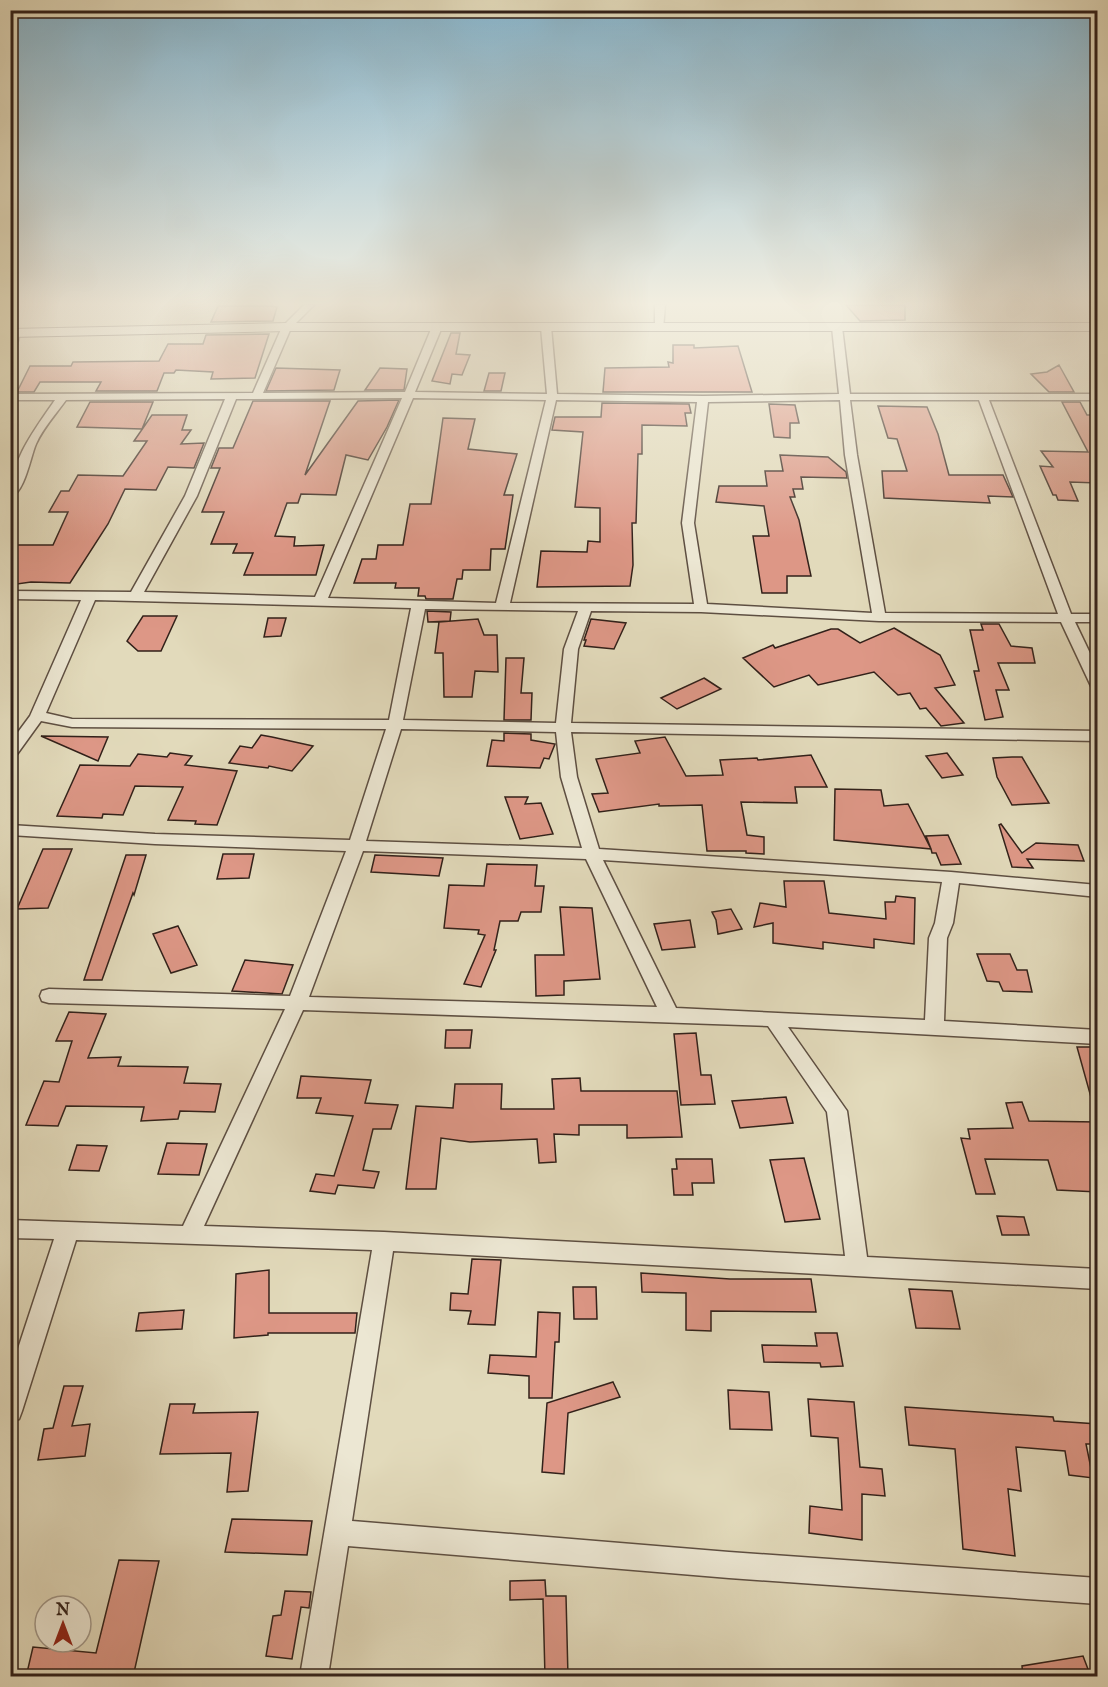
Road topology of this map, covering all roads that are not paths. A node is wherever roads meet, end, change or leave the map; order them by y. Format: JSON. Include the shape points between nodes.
{"nodes":[{"id":1,"x":262,"y":384,"type":"edge"},
{"id":2,"x":414,"y":384,"type":"edge"},
{"id":3,"x":551,"y":384,"type":"edge"},
{"id":4,"x":842,"y":384,"type":"edge"},
{"id":5,"x":232,"y":395,"type":"junction"},
{"id":6,"x":257,"y":395,"type":"junction"},
{"id":7,"x":409,"y":395,"type":"junction"},
{"id":8,"x":63,"y":396,"type":"junction"},
{"id":9,"x":552,"y":396,"type":"junction"},
{"id":10,"x":10,"y":397,"type":"edge"},
{"id":11,"x":843,"y":397,"type":"junction"},
{"id":12,"x":983,"y":397,"type":"junction"},
{"id":13,"x":1098,"y":397,"type":"edge"},
{"id":14,"x":703,"y":399,"type":"junction"},
{"id":15,"x":10,"y":495,"type":"edge"},
{"id":16,"x":10,"y":595,"type":"edge"},
{"id":17,"x":90,"y":595,"type":"junction"},
{"id":18,"x":135,"y":596,"type":"junction"},
{"id":19,"x":319,"y":603,"type":"junction"},
{"id":20,"x":418,"y":603,"type":"junction"},
{"id":21,"x":502,"y":607,"type":"junction"},
{"id":22,"x":586,"y":608,"type":"junction"},
{"id":23,"x":701,"y":608,"type":"junction"},
{"id":24,"x":879,"y":617,"type":"junction"},
{"id":25,"x":1066,"y":618,"type":"junction"},
{"id":26,"x":1098,"y":618,"type":"edge"},
{"id":27,"x":1098,"y":686,"type":"edge"},
{"id":28,"x":37,"y":716,"type":"junction"},
{"id":29,"x":395,"y":725,"type":"junction"},
{"id":30,"x":563,"y":727,"type":"junction"},
{"id":31,"x":1098,"y":736,"type":"edge"},
{"id":32,"x":10,"y":754,"type":"edge"},
{"id":33,"x":10,"y":830,"type":"edge"},
{"id":34,"x":356,"y":847,"type":"junction"},
{"id":35,"x":592,"y":854,"type":"junction"},
{"id":36,"x":951,"y":877,"type":"junction"},
{"id":37,"x":1098,"y":891,"type":"edge"},
{"id":38,"x":49,"y":996,"type":"dead end"},
{"id":39,"x":297,"y":1003,"type":"junction"},
{"id":40,"x":670,"y":1014,"type":"junction"},
{"id":41,"x":773,"y":1019,"type":"junction"},
{"id":42,"x":934,"y":1026,"type":"junction"},
{"id":43,"x":1098,"y":1037,"type":"edge"},
{"id":44,"x":10,"y":1229,"type":"edge"},
{"id":45,"x":68,"y":1231,"type":"junction"},
{"id":46,"x":189,"y":1235,"type":"junction"},
{"id":47,"x":384,"y":1241,"type":"junction"},
{"id":48,"x":857,"y":1266,"type":"junction"},
{"id":49,"x":1098,"y":1279,"type":"edge"},
{"id":50,"x":10,"y":1411,"type":"edge"},
{"id":51,"x":336,"y":1532,"type":"junction"},
{"id":52,"x":1098,"y":1591,"type":"edge"},
{"id":53,"x":314,"y":1677,"type":"edge"}],
"edges":[{"from":1,"to":6,"type":"street"},
{"from":2,"to":7,"type":"street"},
{"from":3,"to":9,"type":"street"},
{"from":4,"to":11,"type":"street"},
{"from":5,"to":6,"type":"street"},
{"from":5,"to":8,"type":"street"},
{"from":5,"to":18,"type":"street","via":[[191,496]]},
{"from":6,"to":7,"type":"street"},
{"from":7,"to":9,"type":"street"},
{"from":7,"to":19,"type":"street"},
{"from":8,"to":10,"type":"street"},
{"from":8,"to":15,"type":"street","via":[[32,443]]},
{"from":9,"to":14,"type":"street"},
{"from":9,"to":21,"type":"street"},
{"from":11,"to":12,"type":"street"},
{"from":11,"to":14,"type":"street"},
{"from":11,"to":24,"type":"street"},
{"from":12,"to":13,"type":"street"},
{"from":12,"to":25,"type":"street"},
{"from":14,"to":23,"type":"street","via":[[688,523]]},
{"from":16,"to":17,"type":"street"},
{"from":17,"to":18,"type":"street"},
{"from":17,"to":28,"type":"street"},
{"from":18,"to":19,"type":"street"},
{"from":19,"to":20,"type":"street"},
{"from":20,"to":21,"type":"street"},
{"from":20,"to":29,"type":"street"},
{"from":21,"to":22,"type":"street"},
{"from":22,"to":23,"type":"street"},
{"from":22,"to":30,"type":"street","via":[[571,649]]},
{"from":23,"to":24,"type":"street"},
{"from":24,"to":25,"type":"street"},
{"from":25,"to":26,"type":"street"},
{"from":25,"to":27,"type":"street"},
{"from":28,"to":29,"type":"street","via":[[72,723]]},
{"from":28,"to":32,"type":"street"},
{"from":29,"to":30,"type":"street"},
{"from":29,"to":34,"type":"street"},
{"from":30,"to":31,"type":"street"},
{"from":30,"to":35,"type":"street","via":[[569,777]]},
{"from":33,"to":34,"type":"street"},
{"from":34,"to":35,"type":"street"},
{"from":34,"to":39,"type":"street"},
{"from":35,"to":36,"type":"street"},
{"from":35,"to":40,"type":"street"},
{"from":36,"to":37,"type":"street"},
{"from":36,"to":42,"type":"street","via":[[938,938]]},
{"from":38,"to":39,"type":"street"},
{"from":39,"to":40,"type":"street"},
{"from":39,"to":46,"type":"street"},
{"from":40,"to":41,"type":"street"},
{"from":41,"to":42,"type":"street"},
{"from":41,"to":48,"type":"street","via":[[837,1110]]},
{"from":42,"to":43,"type":"street"},
{"from":44,"to":45,"type":"street"},
{"from":45,"to":46,"type":"street"},
{"from":45,"to":50,"type":"street"},
{"from":46,"to":47,"type":"street"},
{"from":47,"to":48,"type":"street"},
{"from":47,"to":51,"type":"street"},
{"from":48,"to":49,"type":"street"},
{"from":51,"to":52,"type":"street"},
{"from":51,"to":53,"type":"street"}]}
